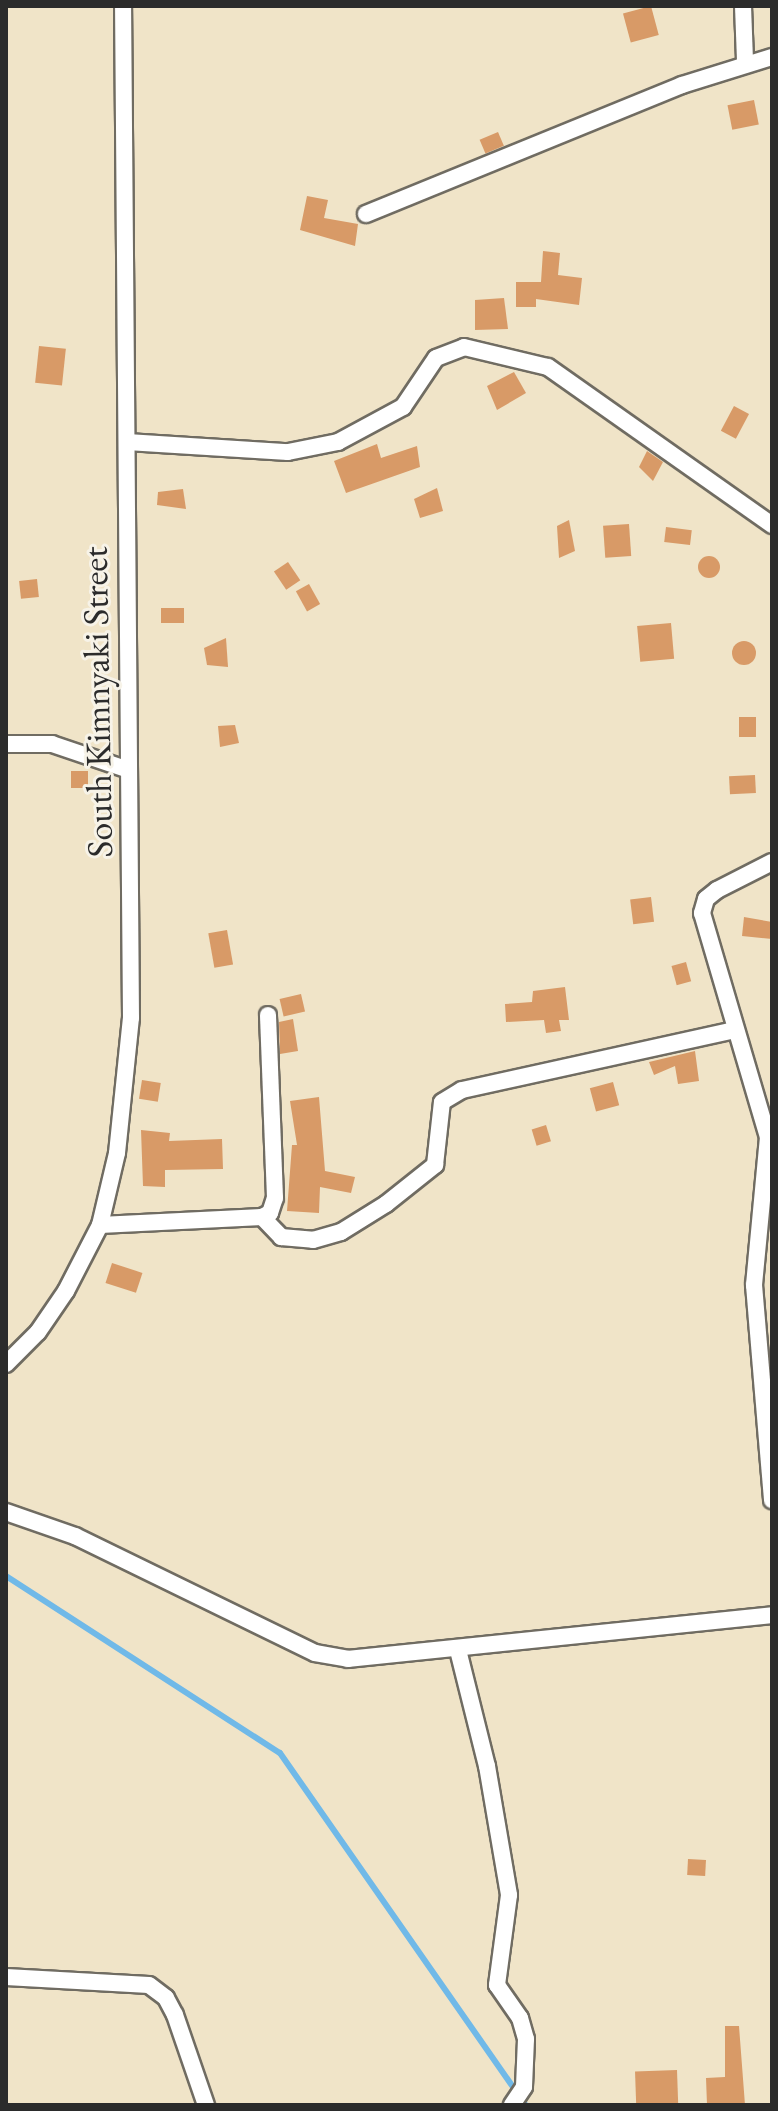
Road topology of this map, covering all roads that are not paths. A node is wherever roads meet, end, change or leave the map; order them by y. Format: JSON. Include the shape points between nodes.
{"nodes":[{"id":1,"x":123,"y":6,"type":"edge"},
{"id":2,"x":743,"y":6,"type":"edge"},
{"id":3,"x":772,"y":57,"type":"edge"},
{"id":4,"x":745,"y":61,"type":"junction"},
{"id":5,"x":366,"y":214,"type":"dead end"},
{"id":6,"x":127,"y":442,"type":"junction"},
{"id":7,"x":772,"y":525,"type":"edge"},
{"id":8,"x":6,"y":744,"type":"edge"},
{"id":9,"x":126,"y":769,"type":"junction"},
{"id":10,"x":772,"y":862,"type":"edge"},
{"id":11,"x":268,"y":1015,"type":"dead end"},
{"id":12,"x":735,"y":1030,"type":"junction"},
{"id":13,"x":262,"y":1217,"type":"junction"},
{"id":14,"x":100,"y":1225,"type":"junction"},
{"id":15,"x":6,"y":1364,"type":"edge"},
{"id":16,"x":772,"y":1500,"type":"edge"},
{"id":17,"x":6,"y":1512,"type":"edge"},
{"id":18,"x":772,"y":1615,"type":"edge"},
{"id":19,"x":458,"y":1650,"type":"junction"},
{"id":20,"x":6,"y":1977,"type":"edge"},
{"id":21,"x":206,"y":2105,"type":"edge"},
{"id":22,"x":512,"y":2105,"type":"edge"}],
"edges":[{"from":1,"to":6,"type":"street","name":"South Kimnyaki Street"},
{"from":2,"to":4,"type":"street"},
{"from":3,"to":4,"type":"street"},
{"from":4,"to":5,"type":"street"},
{"from":6,"to":7,"type":"street","via":[[288,452],[338,442],[403,407],[436,358],[464,347],[548,367]]},
{"from":6,"to":9,"type":"street","name":"South Kimnyaki Street"},
{"from":8,"to":9,"type":"street","via":[[52,744]]},
{"from":9,"to":14,"type":"street","name":"South Kimnyaki Street","via":[[131,1018],[117,1153]]},
{"from":10,"to":12,"type":"street","via":[[717,890],[706,899],[702,913]]},
{"from":11,"to":13,"type":"street","via":[[275,1198],[270,1213]]},
{"from":12,"to":13,"type":"street","via":[[452,1094],[442,1102],[435,1165],[386,1204],[341,1232],[313,1240],[281,1237]]},
{"from":12,"to":16,"type":"street","via":[[768,1137],[754,1285]]},
{"from":13,"to":14,"type":"street"},
{"from":14,"to":15,"type":"street","name":"South Kimnyaki Street","via":[[59,1302]]},
{"from":17,"to":19,"type":"street","via":[[75,1536],[315,1653],[348,1659]]},
{"from":18,"to":19,"type":"street"},
{"from":19,"to":22,"type":"street","via":[[487,1766],[509,1895],[497,1985],[520,2018],[526,2039],[524,2087]]},
{"from":20,"to":21,"type":"street","via":[[149,1985],[166,1998],[175,2015]]}]}
